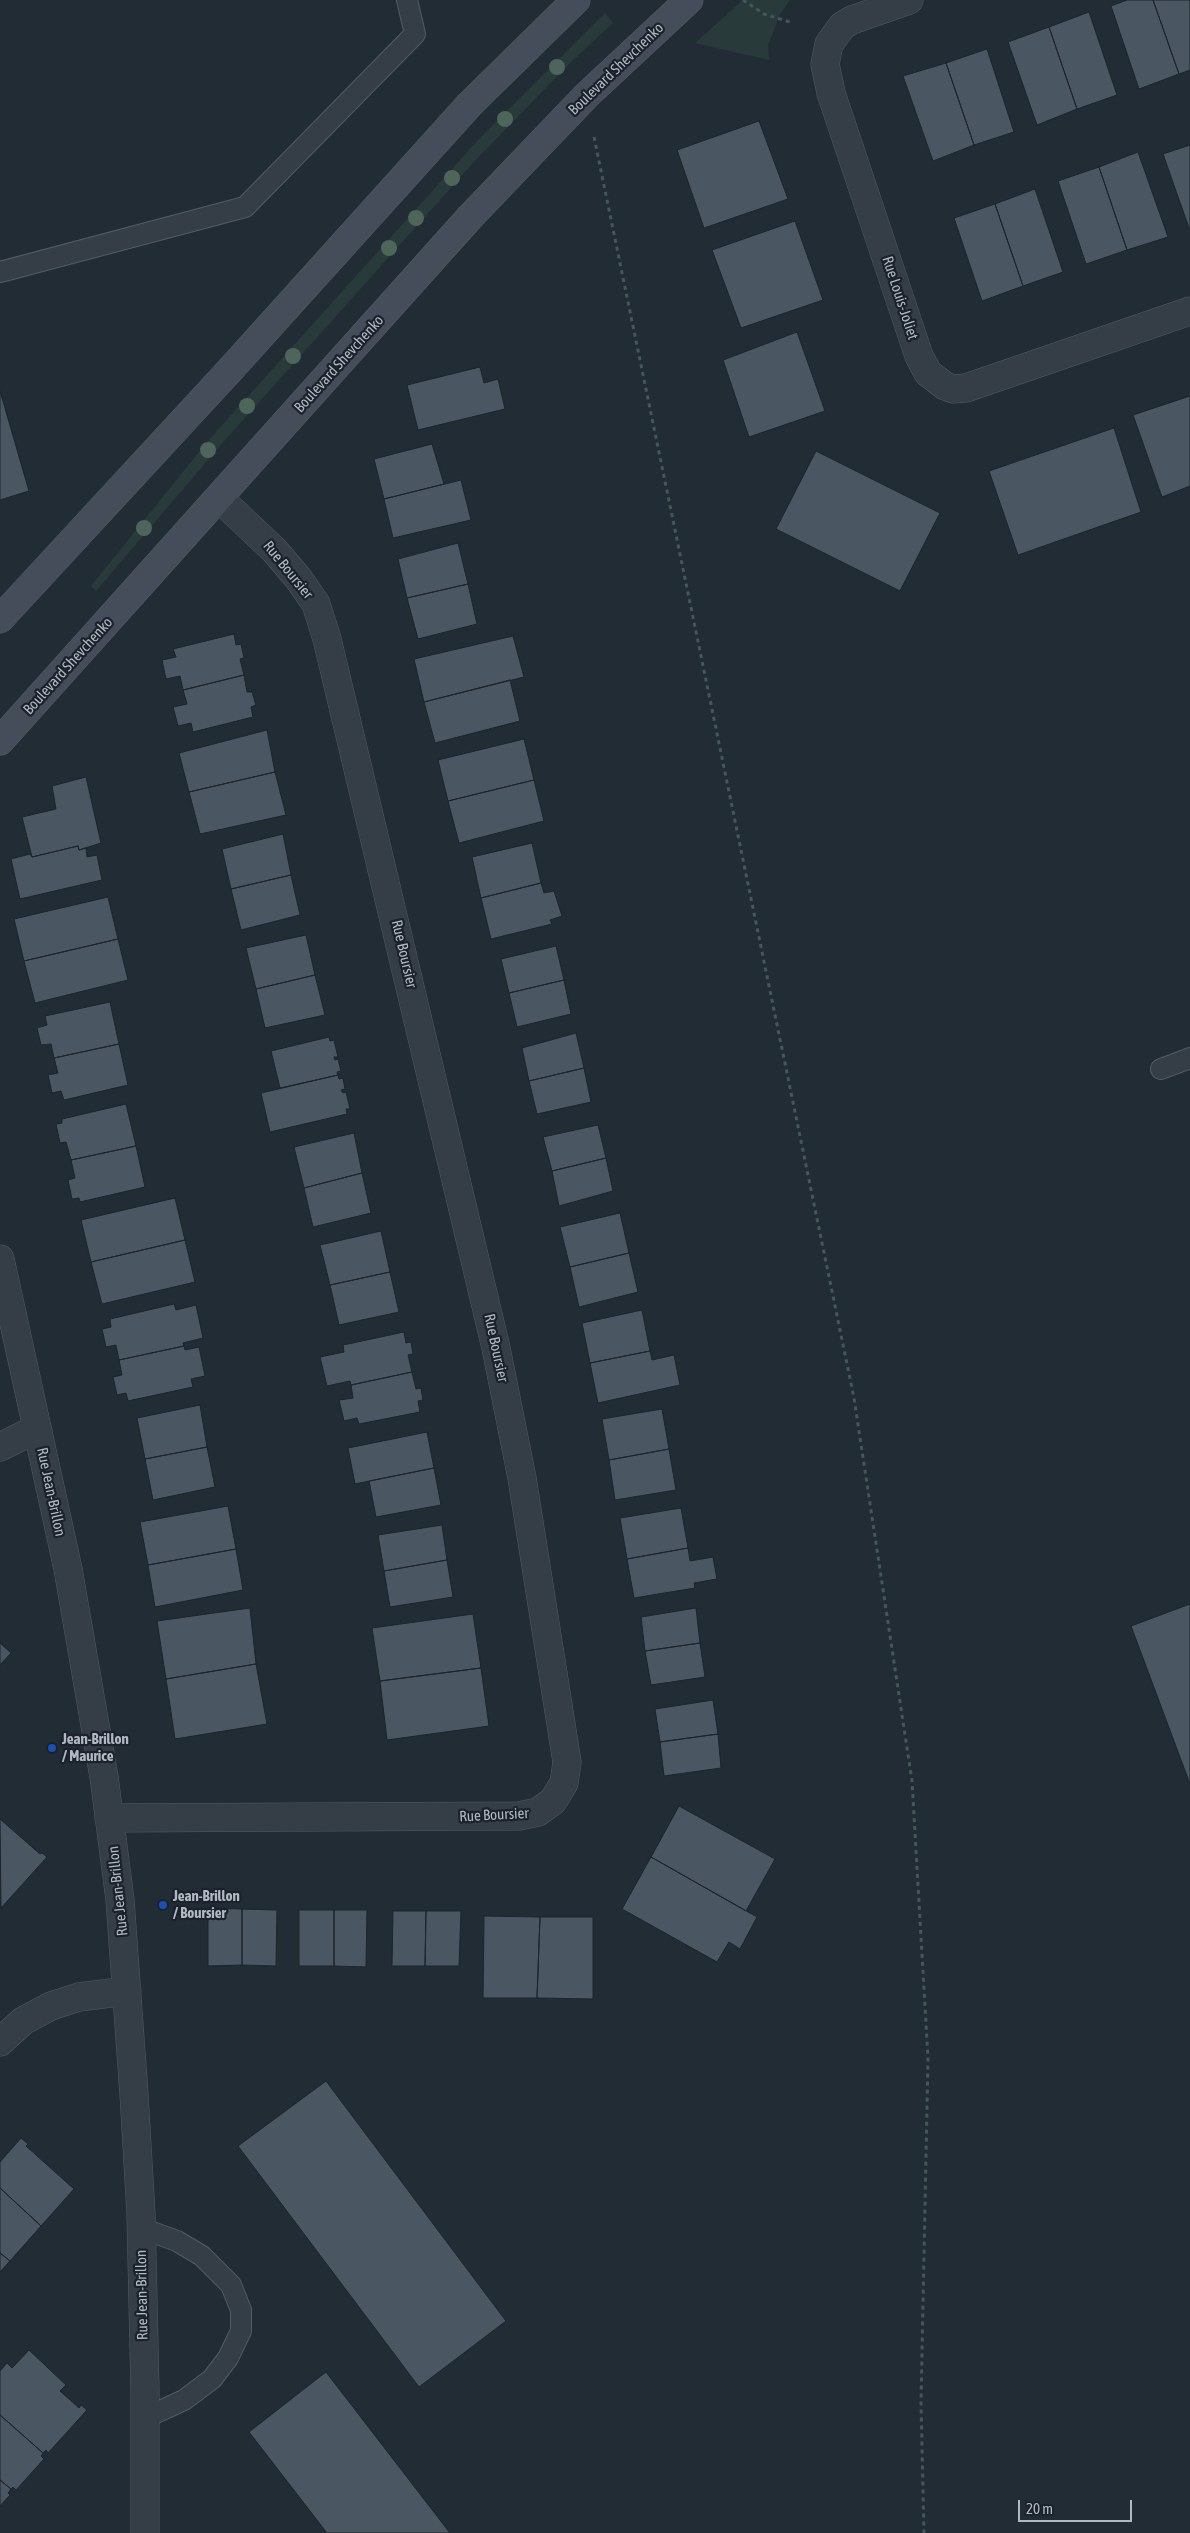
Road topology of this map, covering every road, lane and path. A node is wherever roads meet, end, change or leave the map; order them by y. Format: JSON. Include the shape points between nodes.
{"nodes":[{"id":1,"x":407,"y":0,"type":"edge"},
{"id":2,"x":576,"y":0,"type":"edge"},
{"id":3,"x":689,"y":0,"type":"edge"},
{"id":4,"x":743,"y":0,"type":"edge"},
{"id":5,"x":908,"y":0,"type":"edge"},
{"id":6,"x":790,"y":22,"type":"dead end"},
{"id":7,"x":594,"y":137,"type":"dead end"},
{"id":8,"x":0,"y":272,"type":"edge"},
{"id":9,"x":1190,"y":311,"type":"edge"},
{"id":10,"x":219,"y":498,"type":"junction"},
{"id":11,"x":0,"y":618,"type":"edge"},
{"id":12,"x":0,"y":741,"type":"edge"},
{"id":13,"x":1190,"y":1058,"type":"edge"},
{"id":14,"x":1161,"y":1069,"type":"dead end"},
{"id":15,"x":0,"y":1259,"type":"edge"},
{"id":16,"x":38,"y":1432,"type":"junction"},
{"id":17,"x":0,"y":1448,"type":"edge"},
{"id":18,"x":109,"y":1818,"type":"junction"},
{"id":19,"x":127,"y":1990,"type":"junction"},
{"id":20,"x":0,"y":2042,"type":"edge"},
{"id":21,"x":141,"y":2228,"type":"junction"},
{"id":22,"x":145,"y":2418,"type":"junction"},
{"id":23,"x":145,"y":2533,"type":"edge"},
{"id":24,"x":924,"y":2533,"type":"edge"}],
"edges":[{"from":1,"to":8,"type":"lane","via":[[416,34],[245,207]]},
{"from":2,"to":11,"type":"street","via":[[470,104]]},
{"from":3,"to":10,"type":"street","name":"Boulevard Shevchenko","via":[[587,95],[505,180]]},
{"from":4,"to":6,"type":"path","via":[[764,14]]},
{"from":5,"to":9,"type":"street","name":"Rue Louis-Joliet","via":[[842,26],[829,44],[825,64],[831,93],[919,356],[928,373],[945,386],[966,388]]},
{"from":7,"to":24,"type":"path","via":[[854,1398],[912,1781],[928,2058],[921,2403]]},
{"from":10,"to":12,"type":"street","name":"Boulevard Shevchenko"},
{"from":10,"to":18,"type":"street","name":"Rue Boursier","via":[[274,550],[303,585],[316,604],[332,655],[496,1348],[522,1478],[567,1762],[564,1783],[554,1801],[538,1812],[519,1816]]},
{"from":13,"to":14,"type":"lane"},
{"from":15,"to":16,"type":"street","name":"Rue Jean-Brillon"},
{"from":16,"to":17,"type":"street","via":[[26,1434]]},
{"from":16,"to":18,"type":"street","name":"Rue Jean-Brillon","via":[[68,1569]]},
{"from":18,"to":19,"type":"street","name":"Rue Jean-Brillon"},
{"from":19,"to":20,"type":"street","via":[[79,1997],[51,2006],[23,2022]]},
{"from":19,"to":21,"type":"street","name":"Rue Jean-Brillon"},
{"from":21,"to":22,"type":"street","name":"Rue Jean-Brillon"},
{"from":21,"to":22,"type":"lane","via":[[178,2241],[202,2256],[231,2285],[242,2310],[241,2332],[228,2358],[212,2379],[184,2400]]},
{"from":22,"to":23,"type":"street","name":"Rue Jean-Brillon"}]}
